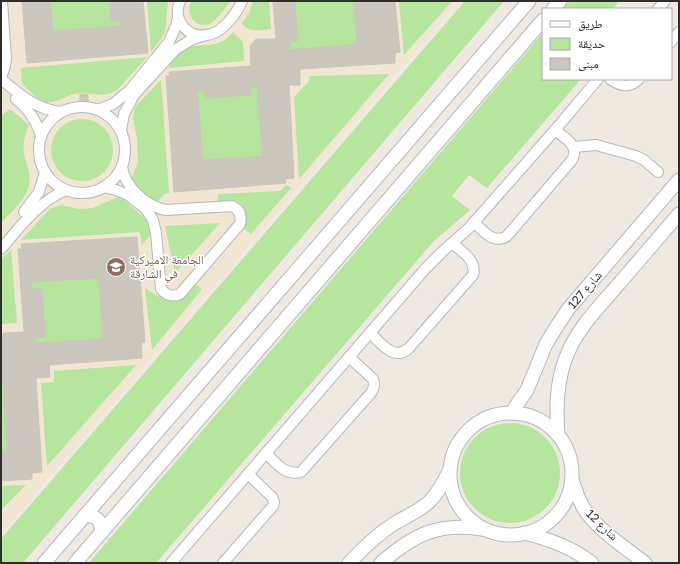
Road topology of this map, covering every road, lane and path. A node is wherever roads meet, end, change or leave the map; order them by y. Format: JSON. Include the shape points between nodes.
{"nodes":[{"id":1,"x":2,"y":1,"type":"edge"},
{"id":2,"x":180,"y":1,"type":"edge"},
{"id":3,"x":242,"y":1,"type":"edge"},
{"id":4,"x":529,"y":1,"type":"edge"},
{"id":5,"x":178,"y":17,"type":"junction"},
{"id":6,"x":542,"y":21,"type":"edge"},
{"id":7,"x":679,"y":32,"type":"edge"},
{"id":8,"x":202,"y":36,"type":"junction"},
{"id":9,"x":672,"y":41,"type":"edge"},
{"id":10,"x":1,"y":79,"type":"edge"},
{"id":11,"x":597,"y":80,"type":"edge"},
{"id":12,"x":612,"y":80,"type":"edge"},
{"id":13,"x":638,"y":80,"type":"edge"},
{"id":14,"x":1,"y":86,"type":"edge"},
{"id":15,"x":97,"y":110,"type":"junction"},
{"id":16,"x":62,"y":112,"type":"junction"},
{"id":17,"x":121,"y":130,"type":"junction"},
{"id":18,"x":555,"y":130,"type":"junction"},
{"id":19,"x":41,"y":136,"type":"junction"},
{"id":20,"x":574,"y":147,"type":"junction"},
{"id":21,"x":122,"y":166,"type":"junction"},
{"id":22,"x":46,"y":172,"type":"junction"},
{"id":23,"x":658,"y":172,"type":"dead end"},
{"id":24,"x":679,"y":180,"type":"edge"},
{"id":25,"x":103,"y":187,"type":"junction"},
{"id":26,"x":66,"y":190,"type":"junction"},
{"id":27,"x":679,"y":214,"type":"edge"},
{"id":28,"x":474,"y":222,"type":"junction"},
{"id":29,"x":1,"y":239,"type":"edge"},
{"id":30,"x":452,"y":243,"type":"junction"},
{"id":31,"x":1,"y":249,"type":"edge"},
{"id":32,"x":370,"y":333,"type":"junction"},
{"id":33,"x":349,"y":357,"type":"junction"},
{"id":34,"x":511,"y":413,"type":"junction"},
{"id":35,"x":558,"y":435,"type":"junction"},
{"id":36,"x":266,"y":453,"type":"junction"},
{"id":37,"x":449,"y":471,"type":"junction"},
{"id":38,"x":248,"y":474,"type":"junction"},
{"id":39,"x":572,"y":478,"type":"junction"},
{"id":40,"x":86,"y":515,"type":"junction"},
{"id":41,"x":485,"y":529,"type":"junction"},
{"id":42,"x":102,"y":532,"type":"junction"},
{"id":43,"x":524,"y":533,"type":"junction"},
{"id":44,"x":44,"y":563,"type":"edge"},
{"id":45,"x":75,"y":563,"type":"edge"},
{"id":46,"x":171,"y":563,"type":"edge"},
{"id":47,"x":223,"y":563,"type":"edge"},
{"id":48,"x":349,"y":563,"type":"edge"},
{"id":49,"x":380,"y":563,"type":"edge"},
{"id":50,"x":592,"y":563,"type":"edge"},
{"id":51,"x":645,"y":563,"type":"edge"}],
"edges":[{"from":1,"to":10,"type":"street","via":[[6,66]]},
{"from":2,"to":5,"type":"street"},
{"from":3,"to":8,"type":"street","via":[[225,25],[215,32]]},
{"from":4,"to":40,"type":"street"},
{"from":5,"to":8,"type":"street","via":[[186,30]]},
{"from":5,"to":15,"type":"street","via":[[169,42],[126,95],[113,104]]},
{"from":6,"to":42,"type":"street"},
{"from":7,"to":9,"type":"street"},
{"from":8,"to":17,"type":"street","via":[[176,49],[144,84],[127,106]]},
{"from":10,"to":16,"type":"street","via":[[36,106]]},
{"from":11,"to":18,"type":"street"},
{"from":12,"to":13,"type":"street","via":[[622,86],[628,86]]},
{"from":14,"to":19,"type":"street","via":[[31,114]]},
{"from":15,"to":16,"type":"street","via":[[85,107]]},
{"from":15,"to":17,"type":"street"},
{"from":16,"to":19,"type":"street","via":[[49,122]]},
{"from":17,"to":21,"type":"street","via":[[125,148]]},
{"from":18,"to":20,"type":"street"},
{"from":18,"to":28,"type":"street"},
{"from":19,"to":22,"type":"street","via":[[39,149]]},
{"from":20,"to":23,"type":"street","via":[[596,145],[636,156]]},
{"from":20,"to":28,"type":"street","via":[[572,160],[503,238],[494,239]]},
{"from":21,"to":25,"type":"street","via":[[111,182]]},
{"from":21,"to":25,"type":"street","via":[[124,179],[128,184],[150,205],[157,208],[166,210],[232,206],[240,213],[240,224],[180,294],[170,296],[161,289],[156,227],[150,214],[128,195]]},
{"from":22,"to":26,"type":"street"},
{"from":22,"to":29,"type":"street","via":[[34,200]]},
{"from":24,"to":34,"type":"street","name":"شارع 127","via":[[569,308],[546,344],[527,390]]},
{"from":25,"to":26,"type":"street","via":[[91,192]]},
{"from":26,"to":31,"type":"street","via":[[48,199],[36,209]]},
{"from":27,"to":35,"type":"street","name":"شارع 127","via":[[575,337],[558,384]]},
{"from":28,"to":30,"type":"street"},
{"from":30,"to":32,"type":"street","via":[[426,268]]},
{"from":30,"to":32,"type":"street","via":[[473,263],[473,275],[409,348],[400,354],[394,353]]},
{"from":32,"to":33,"type":"street"},
{"from":33,"to":36,"type":"street"},
{"from":33,"to":36,"type":"street","via":[[373,379],[374,389],[366,399],[301,472],[288,473]]},
{"from":34,"to":35,"type":"street","via":[[528,415],[540,420]]},
{"from":34,"to":37,"type":"street","via":[[490,416],[466,432],[457,443]]},
{"from":35,"to":39,"type":"street","via":[[569,456]]},
{"from":36,"to":38,"type":"street"},
{"from":37,"to":41,"type":"street","via":[[453,495],[459,505],[466,515]]},
{"from":37,"to":48,"type":"street","via":[[430,501],[376,537]]},
{"from":38,"to":46,"type":"street"},
{"from":38,"to":47,"type":"street","via":[[272,497],[273,506]]},
{"from":39,"to":43,"type":"street","via":[[570,491],[557,514],[542,526]]},
{"from":39,"to":51,"type":"street","name":"شارع 12","via":[[576,494],[594,521]]},
{"from":40,"to":42,"type":"street","via":[[98,519]]},
{"from":40,"to":44,"type":"street"},
{"from":41,"to":43,"type":"street","via":[[498,534]]},
{"from":41,"to":49,"type":"street","via":[[445,527],[426,532]]},
{"from":42,"to":45,"type":"street"},
{"from":43,"to":50,"type":"street","via":[[566,546]]}]}
